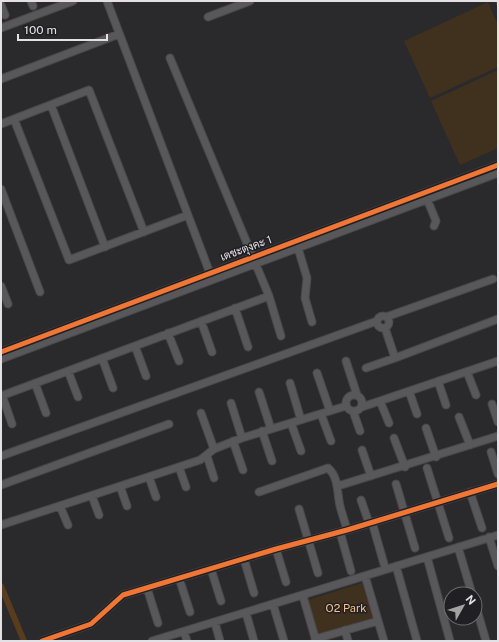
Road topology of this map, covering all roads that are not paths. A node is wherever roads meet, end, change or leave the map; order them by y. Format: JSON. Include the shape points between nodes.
{"nodes":[{"id":1,"x":73,"y":1,"type":"edge"},
{"id":2,"x":107,"y":1,"type":"edge"},
{"id":3,"x":250,"y":1,"type":"edge"},
{"id":4,"x":1,"y":5,"type":"edge"},
{"id":5,"x":5,"y":15,"type":"dead end"},
{"id":6,"x":208,"y":17,"type":"dead end"},
{"id":7,"x":1,"y":28,"type":"edge"},
{"id":8,"x":119,"y":34,"type":"junction"},
{"id":9,"x":170,"y":58,"type":"dead end"},
{"id":10,"x":1,"y":79,"type":"edge"},
{"id":11,"x":51,"y":105,"type":"junction"},
{"id":12,"x":14,"y":119,"type":"junction"},
{"id":13,"x":1,"y":124,"type":"edge"},
{"id":14,"x":498,"y":165,"type":"edge"},
{"id":15,"x":498,"y":173,"type":"edge"},
{"id":16,"x":1,"y":189,"type":"edge"},
{"id":17,"x":427,"y":199,"type":"junction"},
{"id":18,"x":188,"y":215,"type":"junction"},
{"id":19,"x":434,"y":226,"type":"dead end"},
{"id":20,"x":144,"y":232,"type":"junction"},
{"id":21,"x":105,"y":247,"type":"junction"},
{"id":22,"x":298,"y":248,"type":"junction"},
{"id":23,"x":252,"y":257,"type":"junction"},
{"id":24,"x":256,"y":264,"type":"junction"},
{"id":25,"x":211,"y":276,"type":"junction"},
{"id":26,"x":493,"y":279,"type":"dead end"},
{"id":27,"x":1,"y":286,"type":"edge"},
{"id":28,"x":40,"y":292,"type":"dead end"},
{"id":29,"x":269,"y":296,"type":"junction"},
{"id":30,"x":8,"y":304,"type":"dead end"},
{"id":31,"x":235,"y":308,"type":"junction"},
{"id":32,"x":386,"y":317,"type":"junction"},
{"id":33,"x":498,"y":319,"type":"edge"},
{"id":34,"x":377,"y":320,"type":"junction"},
{"id":35,"x":201,"y":321,"type":"junction"},
{"id":36,"x":312,"y":322,"type":"dead end"},
{"id":37,"x":385,"y":328,"type":"junction"},
{"id":38,"x":168,"y":333,"type":"junction"},
{"id":39,"x":281,"y":336,"type":"dead end"},
{"id":40,"x":135,"y":346,"type":"junction"},
{"id":41,"x":248,"y":347,"type":"dead end"},
{"id":42,"x":1,"y":352,"type":"edge"},
{"id":43,"x":212,"y":352,"type":"dead end"},
{"id":44,"x":102,"y":358,"type":"junction"},
{"id":45,"x":395,"y":358,"type":"junction"},
{"id":46,"x":1,"y":359,"type":"edge"},
{"id":47,"x":179,"y":361,"type":"dead end"},
{"id":48,"x":346,"y":361,"type":"dead end"},
{"id":49,"x":498,"y":362,"type":"edge"},
{"id":50,"x":366,"y":368,"type":"dead end"},
{"id":51,"x":68,"y":371,"type":"junction"},
{"id":52,"x":467,"y":372,"type":"junction"},
{"id":53,"x":317,"y":373,"type":"dead end"},
{"id":54,"x":146,"y":376,"type":"dead end"},
{"id":55,"x":438,"y":381,"type":"junction"},
{"id":56,"x":35,"y":383,"type":"junction"},
{"id":57,"x":290,"y":383,"type":"dead end"},
{"id":58,"x":113,"y":388,"type":"dead end"},
{"id":59,"x":409,"y":391,"type":"junction"},
{"id":60,"x":259,"y":392,"type":"dead end"},
{"id":61,"x":357,"y":395,"type":"junction"},
{"id":62,"x":476,"y":395,"type":"dead end"},
{"id":63,"x":2,"y":396,"type":"edge"},
{"id":64,"x":78,"y":397,"type":"dead end"},
{"id":65,"x":380,"y":401,"type":"junction"},
{"id":66,"x":231,"y":403,"type":"dead end"},
{"id":67,"x":492,"y":404,"type":"dead end"},
{"id":68,"x":446,"y":405,"type":"dead end"},
{"id":69,"x":346,"y":406,"type":"junction"},
{"id":70,"x":362,"y":407,"type":"junction"},
{"id":71,"x":330,"y":411,"type":"junction"},
{"id":72,"x":352,"y":411,"type":"junction"},
{"id":73,"x":46,"y":413,"type":"dead end"},
{"id":74,"x":201,"y":413,"type":"dead end"},
{"id":75,"x":321,"y":414,"type":"junction"},
{"id":76,"x":417,"y":414,"type":"dead end"},
{"id":77,"x":459,"y":417,"type":"dead end"},
{"id":78,"x":301,"y":420,"type":"junction"},
{"id":79,"x":498,"y":422,"type":"edge"},
{"id":80,"x":291,"y":423,"type":"junction"},
{"id":81,"x":389,"y":423,"type":"dead end"},
{"id":82,"x":12,"y":424,"type":"dead end"},
{"id":83,"x":169,"y":424,"type":"dead end"},
{"id":84,"x":426,"y":428,"type":"dead end"},
{"id":85,"x":270,"y":429,"type":"junction"},
{"id":86,"x":262,"y":431,"type":"junction"},
{"id":87,"x":360,"y":431,"type":"dead end"},
{"id":88,"x":498,"y":436,"type":"edge"},
{"id":89,"x":242,"y":438,"type":"junction"},
{"id":90,"x":394,"y":438,"type":"dead end"},
{"id":91,"x":233,"y":441,"type":"junction"},
{"id":92,"x":331,"y":441,"type":"dead end"},
{"id":93,"x":470,"y":445,"type":"junction"},
{"id":94,"x":214,"y":449,"type":"junction"},
{"id":95,"x":362,"y":450,"type":"dead end"},
{"id":96,"x":301,"y":451,"type":"dead end"},
{"id":97,"x":491,"y":452,"type":"dead end"},
{"id":98,"x":1,"y":456,"type":"edge"},
{"id":99,"x":207,"y":456,"type":"junction"},
{"id":100,"x":436,"y":457,"type":"junction"},
{"id":101,"x":272,"y":461,"type":"dead end"},
{"id":102,"x":179,"y":467,"type":"junction"},
{"id":103,"x":405,"y":467,"type":"junction"},
{"id":104,"x":427,"y":468,"type":"dead end"},
{"id":105,"x":243,"y":470,"type":"dead end"},
{"id":106,"x":498,"y":474,"type":"edge"},
{"id":107,"x":371,"y":476,"type":"junction"},
{"id":108,"x":149,"y":477,"type":"junction"},
{"id":109,"x":214,"y":478,"type":"dead end"},
{"id":110,"x":396,"y":484,"type":"dead end"},
{"id":111,"x":498,"y":484,"type":"edge"},
{"id":112,"x":1,"y":485,"type":"edge"},
{"id":113,"x":120,"y":486,"type":"junction"},
{"id":114,"x":338,"y":486,"type":"junction"},
{"id":115,"x":186,"y":487,"type":"dead end"},
{"id":116,"x":259,"y":492,"type":"dead end"},
{"id":117,"x":470,"y":492,"type":"junction"},
{"id":118,"x":92,"y":496,"type":"junction"},
{"id":119,"x":156,"y":497,"type":"dead end"},
{"id":120,"x":361,"y":500,"type":"dead end"},
{"id":121,"x":437,"y":502,"type":"junction"},
{"id":122,"x":60,"y":506,"type":"junction"},
{"id":123,"x":127,"y":506,"type":"dead end"},
{"id":124,"x":299,"y":509,"type":"dead end"},
{"id":125,"x":403,"y":513,"type":"junction"},
{"id":126,"x":99,"y":515,"type":"dead end"},
{"id":127,"x":371,"y":523,"type":"junction"},
{"id":128,"x":1,"y":525,"type":"edge"},
{"id":129,"x":68,"y":526,"type":"dead end"},
{"id":130,"x":482,"y":528,"type":"dead end"},
{"id":131,"x":344,"y":531,"type":"junction"},
{"id":132,"x":498,"y":534,"type":"edge"},
{"id":133,"x":489,"y":537,"type":"junction"},
{"id":134,"x":449,"y":538,"type":"dead end"},
{"id":135,"x":309,"y":540,"type":"junction"},
{"id":136,"x":458,"y":547,"type":"junction"},
{"id":137,"x":415,"y":548,"type":"dead end"},
{"id":138,"x":276,"y":549,"type":"junction"},
{"id":139,"x":426,"y":556,"type":"junction"},
{"id":140,"x":244,"y":559,"type":"junction"},
{"id":141,"x":384,"y":564,"type":"dead end"},
{"id":142,"x":396,"y":566,"type":"junction"},
{"id":143,"x":498,"y":566,"type":"edge"},
{"id":144,"x":211,"y":569,"type":"junction"},
{"id":145,"x":351,"y":571,"type":"dead end"},
{"id":146,"x":318,"y":573,"type":"dead end"},
{"id":147,"x":365,"y":576,"type":"junction"},
{"id":148,"x":179,"y":578,"type":"junction"},
{"id":149,"x":286,"y":582,"type":"dead end"},
{"id":150,"x":470,"y":586,"type":"edge"},
{"id":151,"x":147,"y":588,"type":"junction"},
{"id":152,"x":254,"y":593,"type":"dead end"},
{"id":153,"x":303,"y":596,"type":"junction"},
{"id":154,"x":221,"y":601,"type":"dead end"},
{"id":155,"x":273,"y":604,"type":"junction"},
{"id":156,"x":190,"y":612,"type":"dead end"},
{"id":157,"x":246,"y":613,"type":"junction"},
{"id":158,"x":378,"y":621,"type":"junction"},
{"id":159,"x":158,"y":623,"type":"dead end"},
{"id":160,"x":215,"y":623,"type":"junction"},
{"id":161,"x":482,"y":626,"type":"edge"},
{"id":162,"x":345,"y":630,"type":"junction"},
{"id":163,"x":184,"y":632,"type":"junction"},
{"id":164,"x":316,"y":640,"type":"edge"},
{"id":165,"x":42,"y":641,"type":"edge"},
{"id":166,"x":155,"y":641,"type":"edge"},
{"id":167,"x":187,"y":641,"type":"edge"},
{"id":168,"x":220,"y":641,"type":"edge"},
{"id":169,"x":254,"y":641,"type":"edge"},
{"id":170,"x":284,"y":641,"type":"edge"},
{"id":171,"x":348,"y":641,"type":"edge"},
{"id":172,"x":384,"y":641,"type":"edge"},
{"id":173,"x":417,"y":641,"type":"edge"},
{"id":174,"x":450,"y":641,"type":"edge"},
{"id":175,"x":486,"y":641,"type":"edge"}],
"edges":[{"from":1,"to":7,"type":"street"},
{"from":2,"to":8,"type":"street"},
{"from":3,"to":6,"type":"street"},
{"from":4,"to":5,"type":"street"},
{"from":8,"to":10,"type":"street"},
{"from":8,"to":18,"type":"street"},
{"from":9,"to":23,"type":"street"},
{"from":11,"to":12,"type":"street"},
{"from":11,"to":20,"type":"street","via":[[90,92]]},
{"from":11,"to":21,"type":"street"},
{"from":12,"to":13,"type":"street"},
{"from":12,"to":21,"type":"street","via":[[67,257],[72,260]]},
{"from":14,"to":23,"type":"street","name":"เดชะตุงคะ 1"},
{"from":15,"to":17,"type":"street","name":"เดชะตุงคะ 1"},
{"from":16,"to":28,"type":"street"},
{"from":17,"to":19,"type":"street","via":[[436,221]]},
{"from":17,"to":22,"type":"street","name":"เดชะตุงคะ 1"},
{"from":18,"to":20,"type":"street"},
{"from":18,"to":25,"type":"street"},
{"from":20,"to":21,"type":"street"},
{"from":22,"to":24,"type":"street","name":"เดชะตุงคะ 1"},
{"from":22,"to":36,"type":"street","via":[[306,274],[305,298]]},
{"from":23,"to":24,"type":"street"},
{"from":23,"to":25,"type":"street","name":"เดชะตุงคะ 1"},
{"from":24,"to":25,"type":"street","name":"เดชะตุงคะ 1"},
{"from":24,"to":29,"type":"street"},
{"from":25,"to":42,"type":"street","name":"เดชะตุงคะ 1"},
{"from":25,"to":46,"type":"street","name":"เดชะตุงคะ 1"},
{"from":26,"to":32,"type":"street"},
{"from":27,"to":30,"type":"street"},
{"from":29,"to":31,"type":"street"},
{"from":29,"to":39,"type":"street"},
{"from":31,"to":35,"type":"street"},
{"from":31,"to":41,"type":"street"},
{"from":32,"to":34,"type":"street"},
{"from":32,"to":37,"type":"street","via":[[388,324]]},
{"from":33,"to":45,"type":"street"},
{"from":34,"to":37,"type":"street","via":[[379,326]]},
{"from":34,"to":98,"type":"street"},
{"from":35,"to":38,"type":"street"},
{"from":35,"to":43,"type":"street"},
{"from":37,"to":45,"type":"street"},
{"from":38,"to":40,"type":"street"},
{"from":38,"to":47,"type":"street"},
{"from":40,"to":44,"type":"street"},
{"from":40,"to":54,"type":"street"},
{"from":44,"to":51,"type":"street"},
{"from":44,"to":58,"type":"street"},
{"from":45,"to":50,"type":"street"},
{"from":48,"to":61,"type":"street"},
{"from":49,"to":52,"type":"street"},
{"from":51,"to":56,"type":"street"},
{"from":51,"to":64,"type":"street"},
{"from":52,"to":55,"type":"street"},
{"from":52,"to":62,"type":"street"},
{"from":53,"to":71,"type":"street"},
{"from":55,"to":59,"type":"street"},
{"from":55,"to":68,"type":"street"},
{"from":56,"to":63,"type":"street"},
{"from":56,"to":73,"type":"street"},
{"from":57,"to":78,"type":"street"},
{"from":59,"to":65,"type":"street"},
{"from":59,"to":76,"type":"street"},
{"from":60,"to":85,"type":"street"},
{"from":61,"to":69,"type":"street","via":[[347,398]]},
{"from":61,"to":70,"type":"street","via":[[361,399]]},
{"from":63,"to":82,"type":"street"},
{"from":65,"to":70,"type":"street"},
{"from":65,"to":81,"type":"street"},
{"from":66,"to":89,"type":"street"},
{"from":67,"to":79,"type":"street"},
{"from":69,"to":71,"type":"street"},
{"from":69,"to":72,"type":"street"},
{"from":70,"to":72,"type":"street","via":[[358,411]]},
{"from":71,"to":75,"type":"street"},
{"from":72,"to":87,"type":"street"},
{"from":74,"to":94,"type":"street"},
{"from":75,"to":78,"type":"street"},
{"from":75,"to":92,"type":"street"},
{"from":77,"to":93,"type":"street"},
{"from":78,"to":80,"type":"street"},
{"from":80,"to":85,"type":"street"},
{"from":80,"to":96,"type":"street"},
{"from":83,"to":112,"type":"street"},
{"from":84,"to":100,"type":"street"},
{"from":85,"to":86,"type":"street"},
{"from":86,"to":89,"type":"street"},
{"from":86,"to":101,"type":"street"},
{"from":88,"to":93,"type":"street"},
{"from":89,"to":91,"type":"street"},
{"from":90,"to":103,"type":"street"},
{"from":91,"to":94,"type":"street"},
{"from":91,"to":105,"type":"street"},
{"from":93,"to":100,"type":"street"},
{"from":94,"to":99,"type":"street"},
{"from":95,"to":107,"type":"street"},
{"from":97,"to":106,"type":"street"},
{"from":99,"to":102,"type":"street"},
{"from":99,"to":109,"type":"street"},
{"from":100,"to":103,"type":"street"},
{"from":102,"to":108,"type":"street"},
{"from":102,"to":115,"type":"street"},
{"from":103,"to":107,"type":"street"},
{"from":104,"to":121,"type":"street"},
{"from":107,"to":114,"type":"street"},
{"from":108,"to":113,"type":"street"},
{"from":108,"to":119,"type":"street"},
{"from":110,"to":125,"type":"street"},
{"from":111,"to":117,"type":"street"},
{"from":113,"to":118,"type":"street"},
{"from":113,"to":123,"type":"street"},
{"from":114,"to":116,"type":"street","via":[[332,471],[328,468]]},
{"from":114,"to":131,"type":"street"},
{"from":117,"to":121,"type":"street"},
{"from":117,"to":130,"type":"street"},
{"from":118,"to":122,"type":"street"},
{"from":118,"to":126,"type":"street"},
{"from":120,"to":127,"type":"street"},
{"from":121,"to":125,"type":"street"},
{"from":121,"to":134,"type":"street"},
{"from":122,"to":128,"type":"street"},
{"from":122,"to":129,"type":"street"},
{"from":124,"to":135,"type":"street"},
{"from":125,"to":127,"type":"street"},
{"from":125,"to":137,"type":"street"},
{"from":127,"to":131,"type":"street"},
{"from":127,"to":141,"type":"street"},
{"from":131,"to":135,"type":"street"},
{"from":131,"to":145,"type":"street"},
{"from":132,"to":133,"type":"street"},
{"from":133,"to":136,"type":"street"},
{"from":133,"to":143,"type":"street"},
{"from":135,"to":138,"type":"street"},
{"from":135,"to":146,"type":"street"},
{"from":136,"to":139,"type":"street"},
{"from":136,"to":150,"type":"street"},
{"from":138,"to":140,"type":"street"},
{"from":138,"to":149,"type":"street"},
{"from":139,"to":142,"type":"street"},
{"from":139,"to":174,"type":"street"},
{"from":140,"to":144,"type":"street"},
{"from":140,"to":152,"type":"street"},
{"from":142,"to":147,"type":"street"},
{"from":142,"to":173,"type":"street"},
{"from":144,"to":148,"type":"street"},
{"from":144,"to":154,"type":"street"},
{"from":147,"to":153,"type":"street"},
{"from":147,"to":158,"type":"street"},
{"from":148,"to":151,"type":"street"},
{"from":148,"to":156,"type":"street"},
{"from":151,"to":159,"type":"street"},
{"from":151,"to":165,"type":"street","via":[[121,595],[91,624]]},
{"from":153,"to":155,"type":"street"},
{"from":153,"to":164,"type":"street"},
{"from":155,"to":157,"type":"street"},
{"from":155,"to":170,"type":"street"},
{"from":157,"to":160,"type":"street"},
{"from":157,"to":169,"type":"street"},
{"from":158,"to":162,"type":"street"},
{"from":158,"to":172,"type":"street"},
{"from":160,"to":163,"type":"street"},
{"from":160,"to":168,"type":"street"},
{"from":161,"to":175,"type":"street"},
{"from":162,"to":164,"type":"street"},
{"from":162,"to":171,"type":"street"},
{"from":163,"to":166,"type":"street"},
{"from":163,"to":167,"type":"street"}]}
